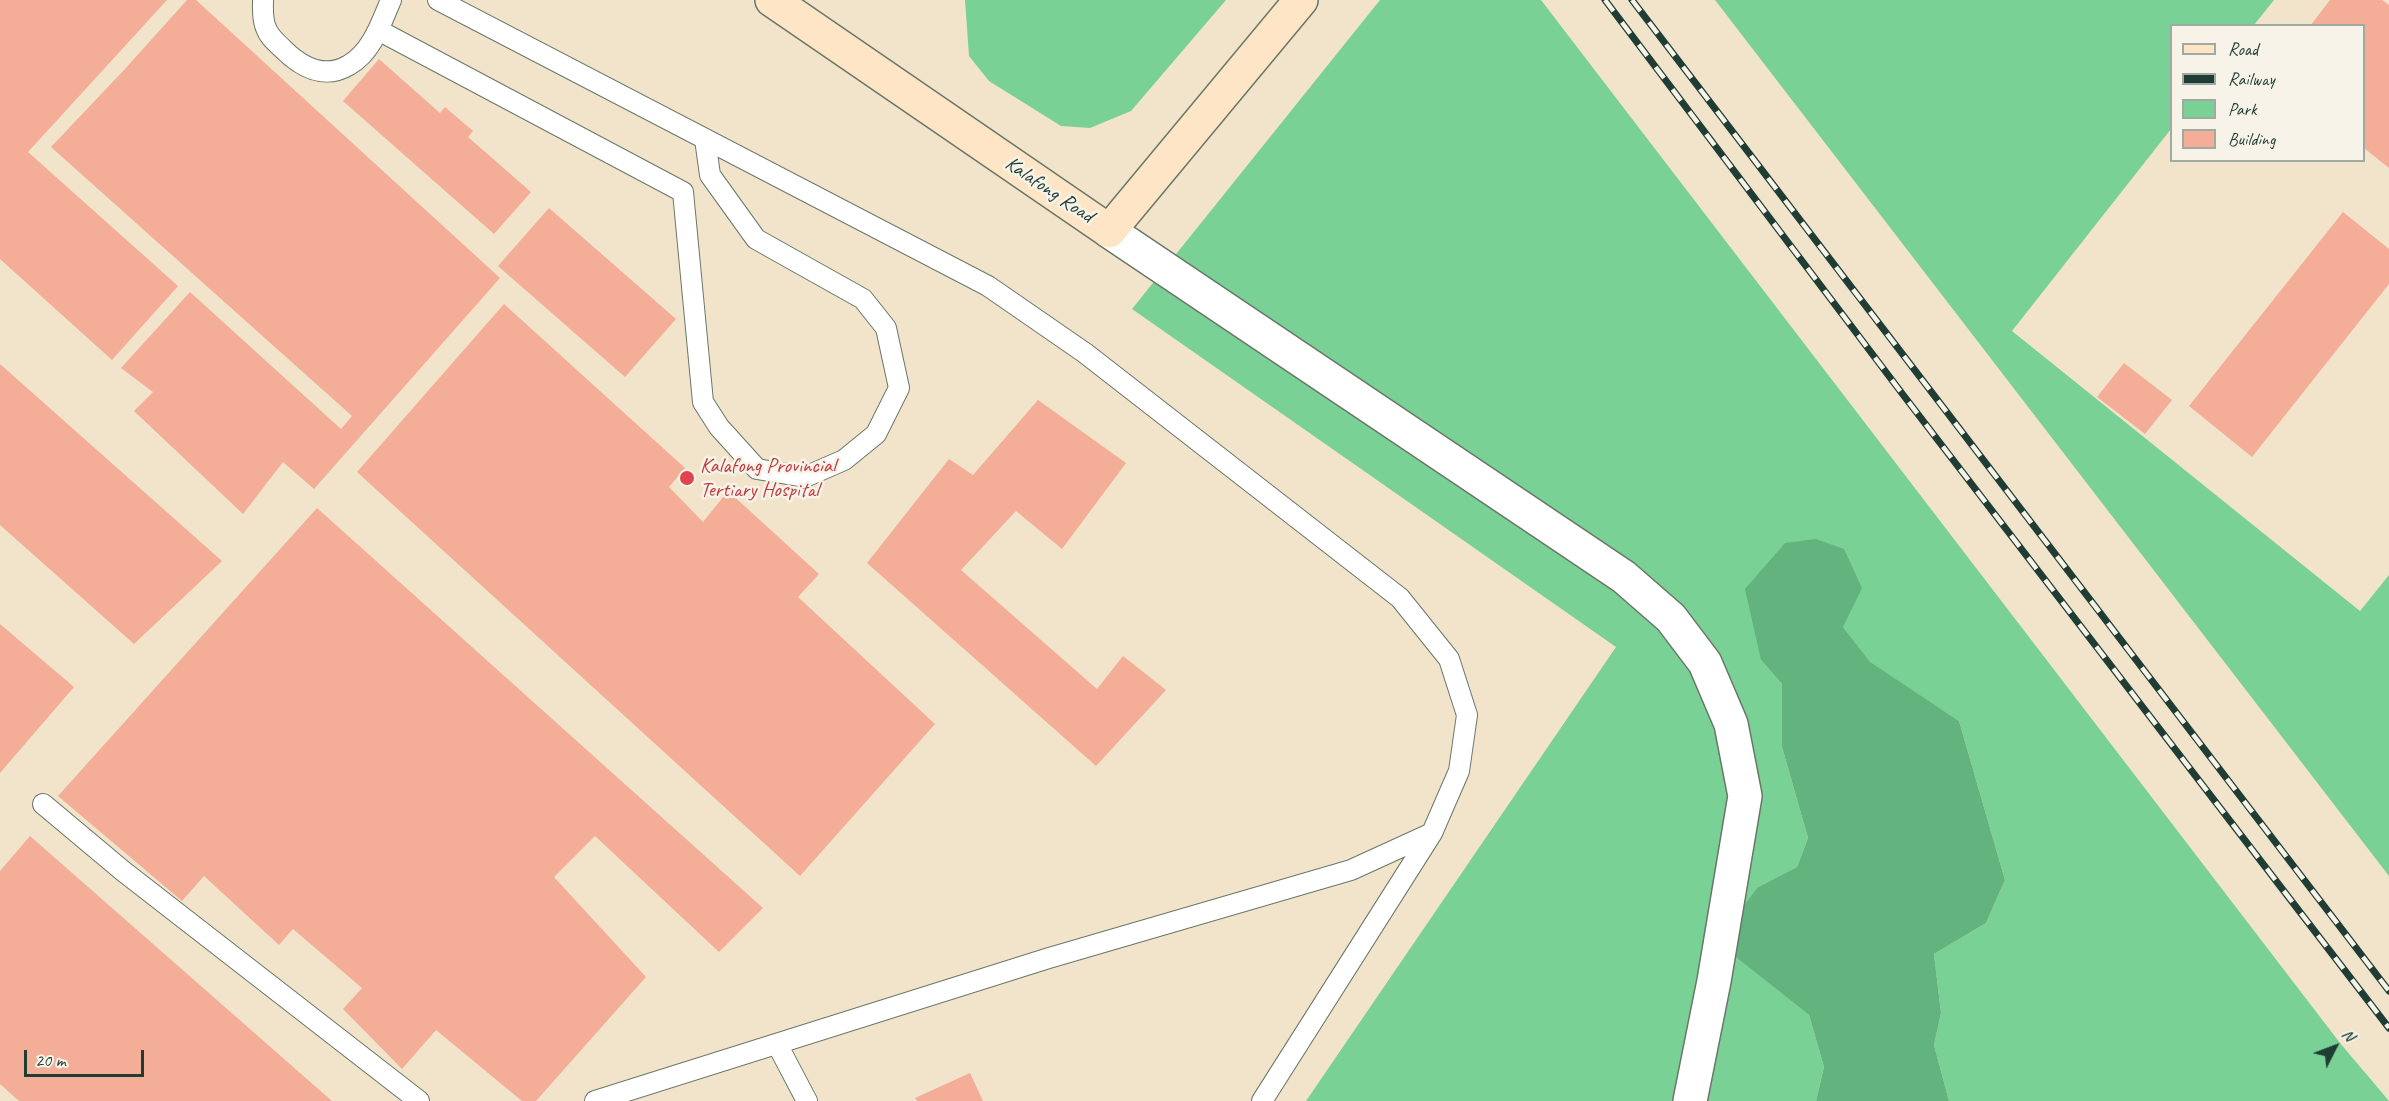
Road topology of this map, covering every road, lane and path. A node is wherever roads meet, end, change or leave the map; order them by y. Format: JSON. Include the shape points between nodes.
{"nodes":[{"id":1,"x":263,"y":0,"type":"edge"},
{"id":2,"x":391,"y":0,"type":"edge"},
{"id":3,"x":438,"y":0,"type":"edge"},
{"id":4,"x":772,"y":0,"type":"edge"},
{"id":5,"x":1301,"y":0,"type":"edge"},
{"id":6,"x":378,"y":30,"type":"junction"},
{"id":7,"x":705,"y":139,"type":"junction"},
{"id":8,"x":710,"y":175,"type":"junction"},
{"id":9,"x":683,"y":192,"type":"junction"},
{"id":10,"x":1109,"y":231,"type":"junction"},
{"id":11,"x":43,"y":804,"type":"dead end"},
{"id":12,"x":1432,"y":833,"type":"junction"},
{"id":13,"x":777,"y":1044,"type":"junction"},
{"id":14,"x":419,"y":1101,"type":"edge"},
{"id":15,"x":595,"y":1101,"type":"edge"},
{"id":16,"x":807,"y":1101,"type":"edge"},
{"id":17,"x":1262,"y":1101,"type":"edge"},
{"id":18,"x":1690,"y":1101,"type":"edge"}],
"edges":[{"from":1,"to":6,"type":"lane","via":[[265,26],[271,38],[296,62],[316,72],[337,71],[349,65],[361,56]]},
{"from":2,"to":6,"type":"lane"},
{"from":3,"to":7,"type":"lane"},
{"from":4,"to":10,"type":"street","name":"Kalafong Road"},
{"from":5,"to":10,"type":"street","name":"Kalafong Road"},
{"from":6,"to":9,"type":"lane"},
{"from":7,"to":8,"type":"lane"},
{"from":7,"to":12,"type":"lane","via":[[988,286],[1085,352],[1400,598],[1449,659],[1467,715],[1460,771]]},
{"from":8,"to":9,"type":"lane"},
{"from":8,"to":9,"type":"lane","via":[[756,238],[863,299],[886,328],[899,388],[876,434],[844,460],[805,477],[757,469],[718,427],[703,402]]},
{"from":10,"to":18,"type":"street","via":[[1624,577],[1671,618],[1705,663],[1731,724],[1745,796]]},
{"from":11,"to":14,"type":"lane"},
{"from":12,"to":13,"type":"lane","via":[[1351,870],[1049,958]]},
{"from":12,"to":17,"type":"lane"},
{"from":13,"to":15,"type":"lane"},
{"from":13,"to":16,"type":"lane"}]}
